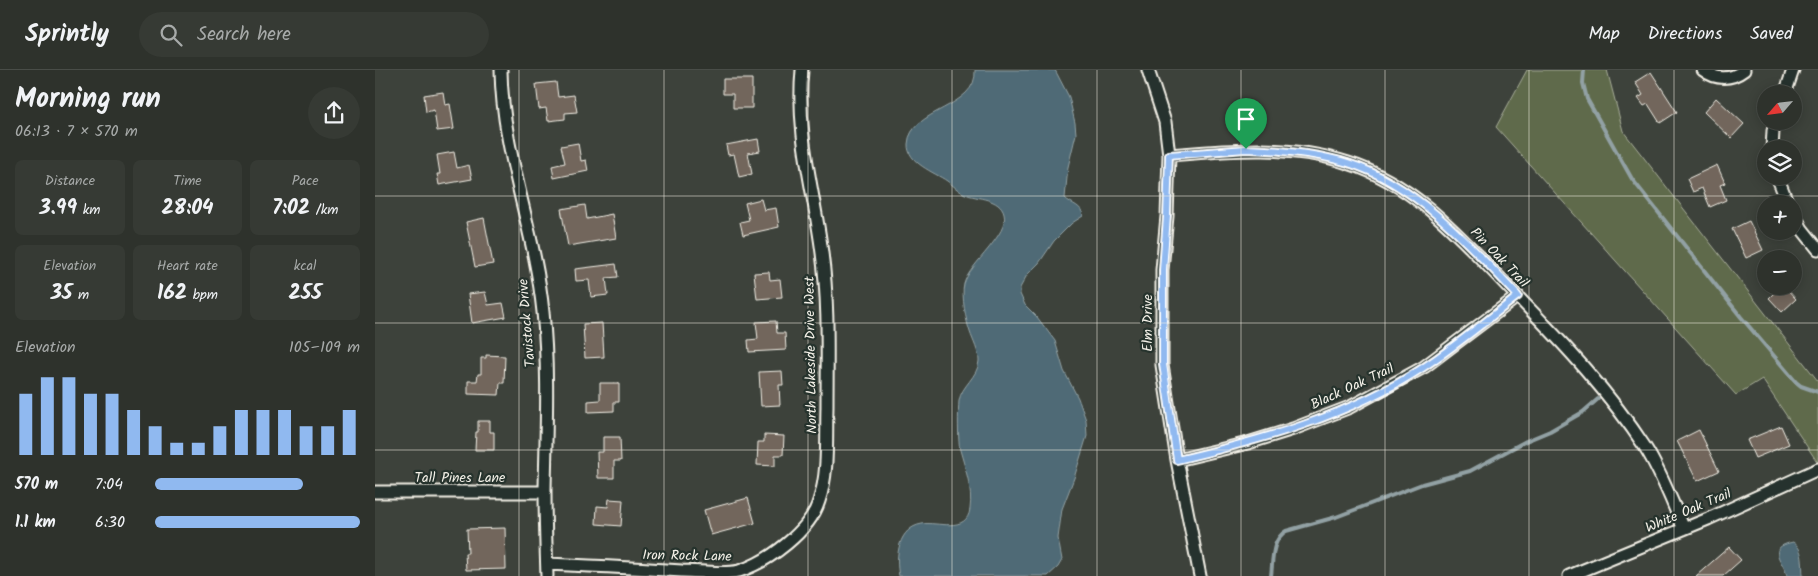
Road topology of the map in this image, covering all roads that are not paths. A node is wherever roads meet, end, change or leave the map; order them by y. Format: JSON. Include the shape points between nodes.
{"nodes":[{"id":1,"x":501,"y":70,"type":"edge"},
{"id":2,"x":802,"y":70,"type":"edge"},
{"id":3,"x":1149,"y":70,"type":"edge"},
{"id":4,"x":1703,"y":70,"type":"edge"},
{"id":5,"x":1744,"y":70,"type":"edge"},
{"id":6,"x":1793,"y":70,"type":"edge"},
{"id":7,"x":1788,"y":85,"type":"edge"},
{"id":8,"x":1169,"y":155,"type":"junction"},
{"id":9,"x":1802,"y":229,"type":"edge"},
{"id":10,"x":1818,"y":249,"type":"edge"},
{"id":11,"x":1518,"y":296,"type":"junction"},
{"id":12,"x":1177,"y":460,"type":"junction"},
{"id":13,"x":1818,"y":469,"type":"edge"},
{"id":14,"x":375,"y":492,"type":"edge"},
{"id":15,"x":545,"y":492,"type":"junction"},
{"id":16,"x":809,"y":519,"type":"joint"},
{"id":17,"x":1684,"y":529,"type":"junction"},
{"id":18,"x":547,"y":564,"type":"junction"},
{"id":19,"x":547,"y":576,"type":"edge"},
{"id":20,"x":1200,"y":576,"type":"edge"},
{"id":21,"x":1569,"y":576,"type":"edge"}],
"edges":[{"from":1,"to":15,"type":"street","name":"Tavistock Drive","via":[[508,136],[543,310],[547,385]]},
{"from":2,"to":16,"type":"street","name":"North Lakeside Drive West","via":[[801,122],[827,302],[825,469],[819,501]]},
{"from":3,"to":8,"type":"street","name":"Elm Drive","via":[[1165,122]]},
{"from":4,"to":5,"type":"street","via":[[1718,78],[1729,78]]},
{"from":6,"to":7,"type":"street"},
{"from":8,"to":11,"type":"street","name":"Pin Oak Trail","via":[[1279,150],[1349,163],[1409,194],[1469,245]]},
{"from":8,"to":12,"type":"street","name":"Elm Drive","via":[[1163,270],[1163,364]]},
{"from":9,"to":10,"type":"street"},
{"from":11,"to":12,"type":"street","name":"Black Oak Trail","via":[[1424,367],[1350,407],[1248,443]]},
{"from":11,"to":17,"type":"street","name":"Pin Oak Trail","via":[[1572,353],[1629,424],[1646,448]]},
{"from":12,"to":20,"type":"street","name":"Elm Drive"},
{"from":13,"to":17,"type":"street","name":"White Oak Trail"},
{"from":14,"to":15,"type":"street","name":"Tall Pines Lane"},
{"from":15,"to":18,"type":"street","name":"Tavistock Drive"},
{"from":16,"to":18,"type":"street","name":"Iron Rock Lane","via":[[784,545],[738,571]]},
{"from":17,"to":21,"type":"street","name":"White Oak Trail"},
{"from":18,"to":19,"type":"street","name":"Tavistock Drive"}]}
